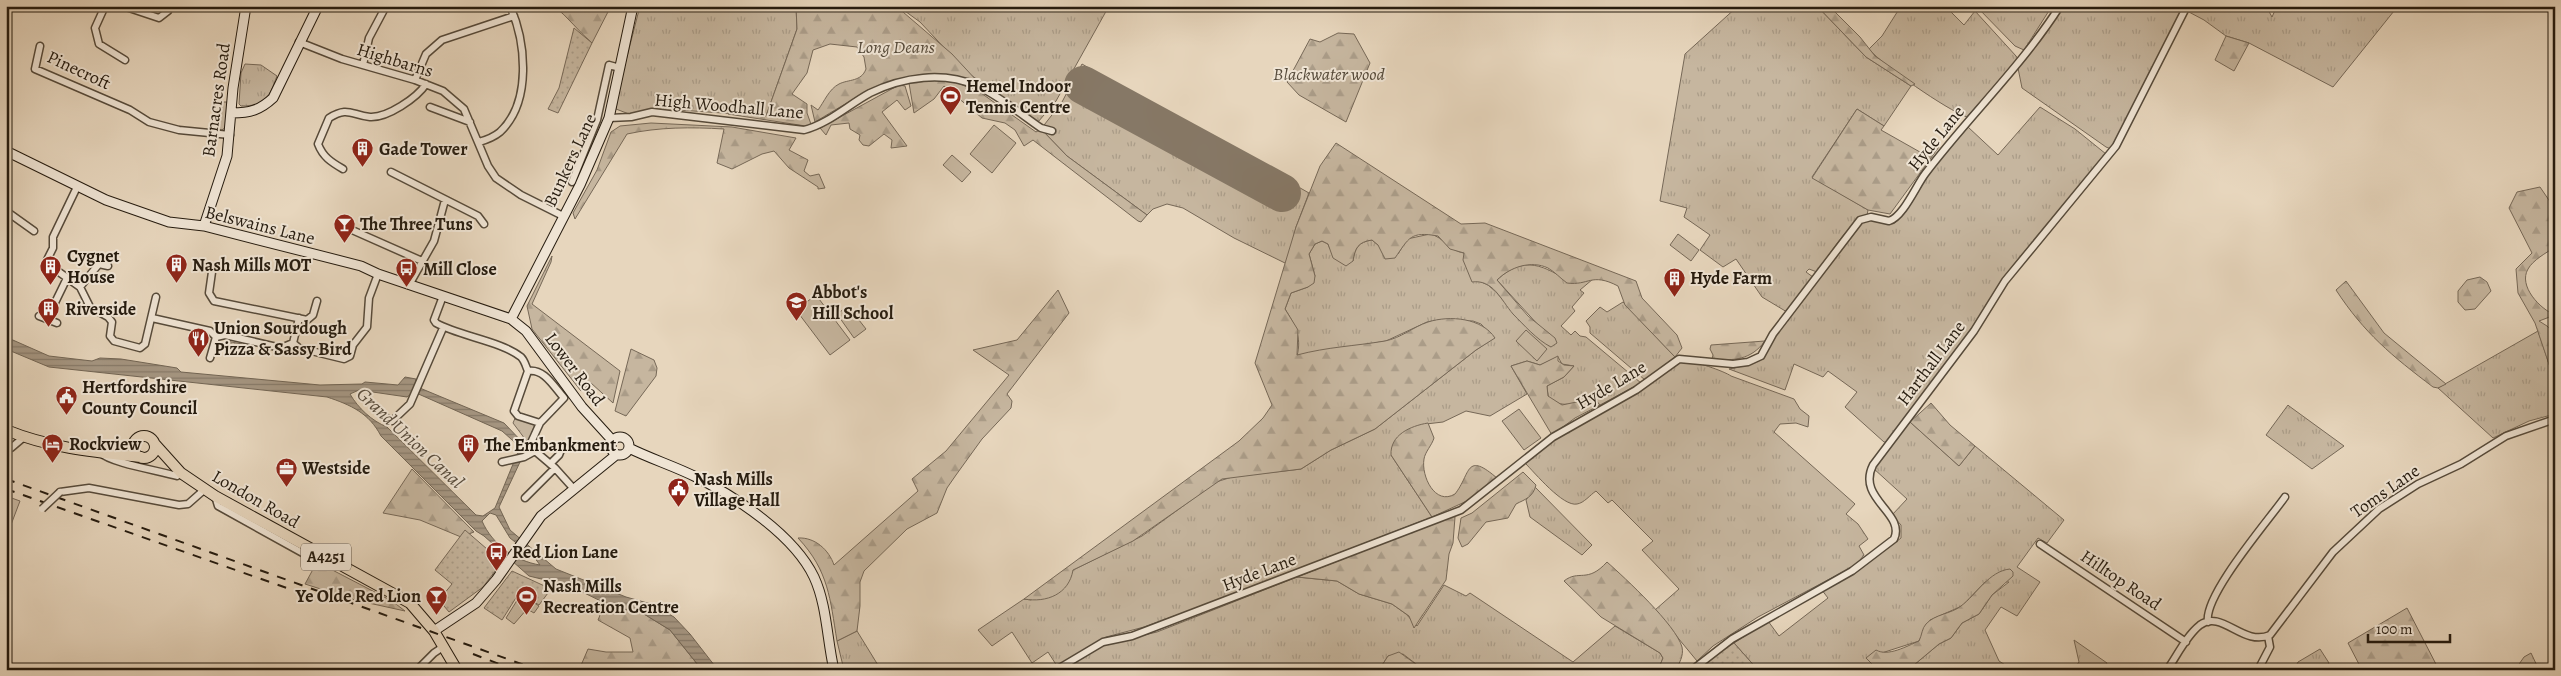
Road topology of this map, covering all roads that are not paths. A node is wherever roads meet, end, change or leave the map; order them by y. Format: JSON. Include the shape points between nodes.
{"nodes":[{"id":1,"x":105,"y":6,"type":"edge"},
{"id":2,"x":122,"y":6,"type":"edge"},
{"id":3,"x":169,"y":6,"type":"edge"},
{"id":4,"x":246,"y":6,"type":"edge"},
{"id":5,"x":318,"y":6,"type":"edge"},
{"id":6,"x":386,"y":6,"type":"edge"},
{"id":7,"x":510,"y":6,"type":"edge"},
{"id":8,"x":633,"y":6,"type":"edge"},
{"id":9,"x":2060,"y":6,"type":"edge"},
{"id":10,"x":2186,"y":6,"type":"edge"},
{"id":11,"x":514,"y":16,"type":"junction"},
{"id":12,"x":300,"y":42,"type":"junction"},
{"id":13,"x":40,"y":46,"type":"dead end"},
{"id":14,"x":125,"y":60,"type":"dead end"},
{"id":15,"x":363,"y":65,"type":"junction"},
{"id":16,"x":620,"y":68,"type":"junction"},
{"id":17,"x":415,"y":80,"type":"junction"},
{"id":18,"x":426,"y":84,"type":"junction"},
{"id":19,"x":430,"y":107,"type":"dead end"},
{"id":20,"x":232,"y":113,"type":"junction"},
{"id":21,"x":609,"y":118,"type":"junction"},
{"id":22,"x":470,"y":122,"type":"junction"},
{"id":23,"x":1052,"y":131,"type":"dead end"},
{"id":24,"x":230,"y":135,"type":"junction"},
{"id":25,"x":479,"y":142,"type":"junction"},
{"id":26,"x":6,"y":151,"type":"edge"},
{"id":27,"x":343,"y":169,"type":"dead end"},
{"id":28,"x":391,"y":172,"type":"dead end"},
{"id":29,"x":572,"y":182,"type":"dead end"},
{"id":30,"x":77,"y":187,"type":"junction"},
{"id":31,"x":445,"y":200,"type":"junction"},
{"id":32,"x":6,"y":211,"type":"edge"},
{"id":33,"x":563,"y":216,"type":"junction"},
{"id":34,"x":484,"y":224,"type":"dead end"},
{"id":35,"x":204,"y":226,"type":"junction"},
{"id":36,"x":343,"y":226,"type":"dead end"},
{"id":37,"x":34,"y":231,"type":"dead end"},
{"id":38,"x":422,"y":261,"type":"junction"},
{"id":39,"x":108,"y":266,"type":"dead end"},
{"id":40,"x":212,"y":272,"type":"dead end"},
{"id":41,"x":378,"y":274,"type":"junction"},
{"id":42,"x":66,"y":278,"type":"junction"},
{"id":43,"x":409,"y":285,"type":"junction"},
{"id":44,"x":80,"y":287,"type":"junction"},
{"id":45,"x":156,"y":296,"type":"dead end"},
{"id":46,"x":443,"y":296,"type":"junction"},
{"id":47,"x":317,"y":301,"type":"dead end"},
{"id":48,"x":39,"y":316,"type":"dead end"},
{"id":49,"x":152,"y":318,"type":"junction"},
{"id":50,"x":299,"y":318,"type":"junction"},
{"id":51,"x":47,"y":319,"type":"junction"},
{"id":52,"x":511,"y":319,"type":"junction"},
{"id":53,"x":57,"y":323,"type":"dead end"},
{"id":54,"x":443,"y":328,"type":"junction"},
{"id":55,"x":216,"y":337,"type":"junction"},
{"id":56,"x":291,"y":345,"type":"junction"},
{"id":57,"x":210,"y":358,"type":"dead end"},
{"id":58,"x":528,"y":371,"type":"junction"},
{"id":59,"x":382,"y":415,"type":"dead end"},
{"id":60,"x":2555,"y":419,"type":"edge"},
{"id":61,"x":540,"y":423,"type":"junction"},
{"id":62,"x":6,"y":430,"type":"edge"},
{"id":63,"x":24,"y":437,"type":"junction"},
{"id":64,"x":136,"y":440,"type":"junction"},
{"id":65,"x":612,"y":440,"type":"junction"},
{"id":66,"x":154,"y":443,"type":"junction"},
{"id":67,"x":563,"y":444,"type":"dead end"},
{"id":68,"x":6,"y":446,"type":"edge"},
{"id":69,"x":629,"y":448,"type":"junction"},
{"id":70,"x":104,"y":452,"type":"junction"},
{"id":71,"x":535,"y":452,"type":"junction"},
{"id":72,"x":616,"y":455,"type":"junction"},
{"id":73,"x":144,"y":457,"type":"junction"},
{"id":74,"x":502,"y":462,"type":"dead end"},
{"id":75,"x":553,"y":466,"type":"junction"},
{"id":76,"x":178,"y":470,"type":"junction"},
{"id":77,"x":573,"y":488,"type":"junction"},
{"id":78,"x":205,"y":489,"type":"junction"},
{"id":79,"x":215,"y":496,"type":"junction"},
{"id":80,"x":2285,"y":497,"type":"dead end"},
{"id":81,"x":524,"y":498,"type":"dead end"},
{"id":82,"x":42,"y":509,"type":"dead end"},
{"id":83,"x":2040,"y":544,"type":"dead end"},
{"id":84,"x":308,"y":556,"type":"dead end"},
{"id":85,"x":2208,"y":622,"type":"junction"},
{"id":86,"x":434,"y":631,"type":"junction"},
{"id":87,"x":2268,"y":636,"type":"junction"},
{"id":88,"x":2186,"y":642,"type":"junction"},
{"id":89,"x":443,"y":648,"type":"junction"},
{"id":90,"x":417,"y":670,"type":"edge"},
{"id":91,"x":457,"y":670,"type":"edge"},
{"id":92,"x":834,"y":670,"type":"edge"},
{"id":93,"x":1056,"y":670,"type":"edge"},
{"id":94,"x":1692,"y":670,"type":"edge"},
{"id":95,"x":2167,"y":670,"type":"edge"},
{"id":96,"x":2258,"y":670,"type":"edge"}],
"edges":[{"from":1,"to":14,"type":"street","via":[[95,28],[100,44]]},
{"from":2,"to":3,"type":"street","via":[[159,18],[168,12]]},
{"from":4,"to":20,"type":"street","name":"Barnacres Road"},
{"from":5,"to":12,"type":"street"},
{"from":6,"to":15,"type":"street","via":[[369,38]]},
{"from":7,"to":11,"type":"street"},
{"from":8,"to":16,"type":"street","name":"Bunkers Lane"},
{"from":9,"to":93,"type":"street","name":"Hyde Lane","via":[[2009,76],[1940,155],[1900,215],[1889,221],[1872,217],[1860,220],[1773,334],[1761,356],[1733,364],[1680,359],[1636,390],[1553,437],[1461,510],[1132,636],[1103,642]]},
{"from":10,"to":94,"type":"street","name":"Harthall Lane","via":[[2116,146],[2005,281],[1974,331],[1873,465],[1868,483],[1894,524],[1894,539],[1852,571],[1732,639]]},
{"from":11,"to":17,"type":"street","via":[[442,40],[426,54]]},
{"from":11,"to":25,"type":"street","via":[[522,55],[517,103],[500,132]]},
{"from":12,"to":15,"type":"street","name":"Highbarns"},
{"from":12,"to":20,"type":"street","via":[[273,98],[263,108],[250,113]]},
{"from":13,"to":24,"type":"street","name":"Pinecroft","via":[[34,68],[130,110],[149,122],[175,129]]},
{"from":15,"to":17,"type":"street","name":"Highbarns"},
{"from":16,"to":21,"type":"street","name":"Bunkers Lane"},
{"from":16,"to":29,"type":"street","via":[[610,65],[597,120]]},
{"from":17,"to":18,"type":"street","name":"Highbarns"},
{"from":18,"to":22,"type":"street","name":"Highbarns","via":[[443,91],[464,109]]},
{"from":18,"to":27,"type":"street","via":[[412,100],[383,114],[371,117],[346,110],[329,118],[318,144],[328,160]]},
{"from":19,"to":22,"type":"street","name":"Highbarns"},
{"from":20,"to":24,"type":"street","name":"Barnacres Road"},
{"from":21,"to":23,"type":"street","name":"High Woodhall Lane","via":[[630,118],[652,112],[804,130],[871,93],[904,81],[944,76],[978,86],[1041,128]]},
{"from":21,"to":33,"type":"street","name":"Bunkers Lane"},
{"from":22,"to":25,"type":"street","name":"Highbarns"},
{"from":24,"to":35,"type":"street","name":"Barnacres Road","via":[[227,156]]},
{"from":25,"to":33,"type":"street","name":"Highbarns","via":[[496,178]]},
{"from":26,"to":30,"type":"street","name":"Belswains Lane"},
{"from":28,"to":31,"type":"street"},
{"from":30,"to":35,"type":"street","name":"Belswains Lane","via":[[169,222]]},
{"from":30,"to":42,"type":"street","via":[[53,237],[53,248],[47,260]]},
{"from":31,"to":34,"type":"street","via":[[478,216]]},
{"from":31,"to":38,"type":"street","via":[[434,241]]},
{"from":32,"to":37,"type":"street"},
{"from":33,"to":52,"type":"street","name":"Bunkers Lane"},
{"from":35,"to":41,"type":"street","name":"Belswains Lane","via":[[361,266]]},
{"from":36,"to":38,"type":"street"},
{"from":38,"to":43,"type":"street"},
{"from":39,"to":44,"type":"street","via":[[98,264]]},
{"from":40,"to":50,"type":"street","via":[[209,294],[214,301]]},
{"from":41,"to":43,"type":"street","name":"Belswains Lane"},
{"from":41,"to":56,"type":"street","via":[[369,298],[367,327],[350,356],[344,360]]},
{"from":42,"to":44,"type":"street"},
{"from":42,"to":51,"type":"street"},
{"from":43,"to":46,"type":"street","name":"Belswains Lane"},
{"from":44,"to":49,"type":"street","via":[[90,307],[112,322],[110,336],[114,341],[140,348],[145,344]]},
{"from":45,"to":49,"type":"street"},
{"from":46,"to":52,"type":"street","name":"Belswains Lane"},
{"from":46,"to":54,"type":"street","via":[[434,320]]},
{"from":47,"to":50,"type":"street","via":[[313,315],[307,320]]},
{"from":48,"to":51,"type":"street"},
{"from":49,"to":55,"type":"street","via":[[210,331]]},
{"from":50,"to":56,"type":"street"},
{"from":51,"to":53,"type":"street"},
{"from":52,"to":65,"type":"street","name":"Lower Road","via":[[526,330],[582,407]]},
{"from":54,"to":58,"type":"street","via":[[474,337],[520,357]]},
{"from":54,"to":59,"type":"street","via":[[410,404],[392,421]]},
{"from":55,"to":56,"type":"street","via":[[225,335],[282,348]]},
{"from":55,"to":57,"type":"street"},
{"from":58,"to":61,"type":"street","via":[[514,411],[518,416]]},
{"from":58,"to":61,"type":"street","via":[[542,373],[564,398]]},
{"from":60,"to":87,"type":"street","name":"Toms Lane","via":[[2506,436],[2379,509],[2333,552]]},
{"from":61,"to":71,"type":"street","via":[[529,447]]},
{"from":62,"to":63,"type":"main road","name":"London Road","number":"A4251"},
{"from":63,"to":68,"type":"street","via":[[11,448]]},
{"from":63,"to":70,"type":"main road","name":"London Road","number":"A4251","via":[[81,452]]},
{"from":64,"to":66,"type":"main road","via":[[147,436]]},
{"from":64,"to":70,"type":"main road","name":"London Road","number":"A4251","via":[[126,447]]},
{"from":64,"to":73,"type":"main road","via":[[134,449]]},
{"from":65,"to":69,"type":"street","via":[[624,437]]},
{"from":65,"to":72,"type":"street","via":[[610,448]]},
{"from":66,"to":73,"type":"main road","via":[[154,452]]},
{"from":66,"to":76,"type":"main road","name":"London Road","number":"A4251"},
{"from":67,"to":75,"type":"street"},
{"from":69,"to":72,"type":"street","via":[[622,455]]},
{"from":69,"to":92,"type":"street","via":[[697,477],[751,510],[794,550],[813,576],[820,593]]},
{"from":70,"to":73,"type":"main road","name":"London Road","number":"A4251"},
{"from":70,"to":76,"type":"street","via":[[113,462],[177,476]]},
{"from":71,"to":74,"type":"street"},
{"from":71,"to":75,"type":"street"},
{"from":72,"to":77,"type":"street"},
{"from":73,"to":76,"type":"main road","name":"London Road","number":"A4251","via":[[156,458]]},
{"from":75,"to":77,"type":"street"},
{"from":75,"to":81,"type":"street"},
{"from":76,"to":78,"type":"main road","name":"London Road","number":"A4251"},
{"from":77,"to":86,"type":"street","via":[[541,516],[476,603]]},
{"from":78,"to":79,"type":"main road","name":"London Road","number":"A4251"},
{"from":78,"to":82,"type":"street","bridge":true,"via":[[188,504],[179,505],[77,488],[60,492]]},
{"from":79,"to":84,"type":"street","via":[[218,506]]},
{"from":79,"to":86,"type":"main road","name":"London Road","number":"A4251","via":[[406,600]]},
{"from":80,"to":85,"type":"street","via":[[2217,589],[2208,612]]},
{"from":83,"to":88,"type":"street","name":"Hilltop Road"},
{"from":85,"to":87,"type":"street","via":[[2222,623],[2253,638]]},
{"from":85,"to":88,"type":"street","via":[[2198,627]]},
{"from":86,"to":89,"type":"main road","name":"London Road","number":"A4251"},
{"from":87,"to":96,"type":"street","via":[[2270,647]]},
{"from":88,"to":95,"type":"street"},
{"from":89,"to":90,"type":"street"},
{"from":89,"to":91,"type":"main road","name":"London Road","number":"A4251"}]}
